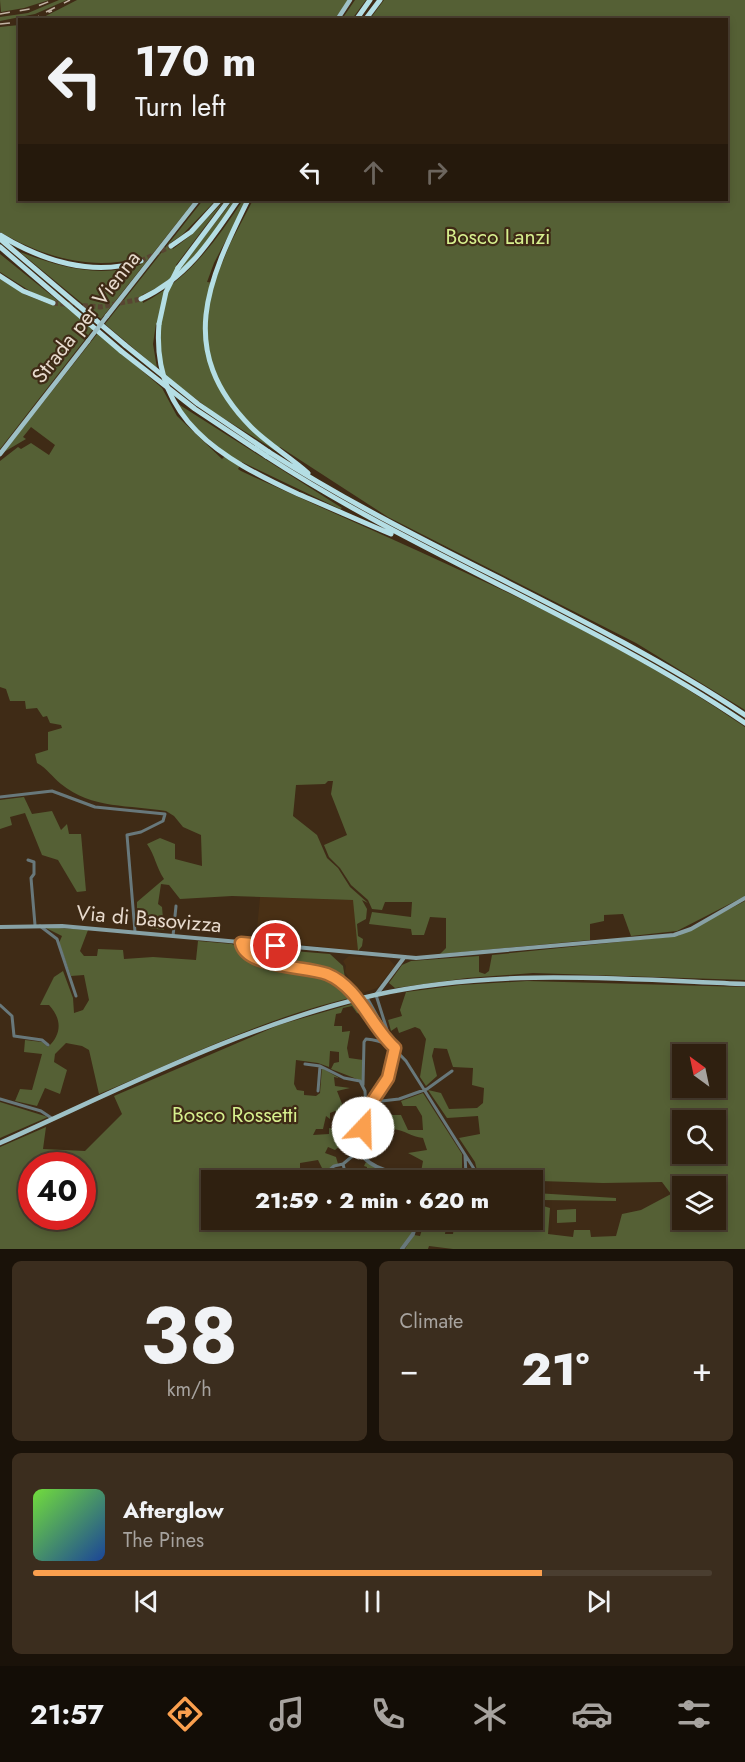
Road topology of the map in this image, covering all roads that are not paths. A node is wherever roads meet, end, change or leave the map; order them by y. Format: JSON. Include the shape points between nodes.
{"nodes":[{"id":1,"x":350,"y":0,"type":"edge"},
{"id":2,"x":370,"y":0,"type":"edge"},
{"id":3,"x":380,"y":0,"type":"edge"},
{"id":4,"x":338,"y":18,"type":"edge"},
{"id":5,"x":357,"y":18,"type":"edge"},
{"id":6,"x":367,"y":18,"type":"edge"},
{"id":7,"x":197,"y":201,"type":"edge"},
{"id":8,"x":219,"y":201,"type":"edge"},
{"id":9,"x":228,"y":201,"type":"edge"},
{"id":10,"x":237,"y":201,"type":"edge"},
{"id":11,"x":248,"y":201,"type":"edge"},
{"id":12,"x":0,"y":237,"type":"edge"},
{"id":13,"x":171,"y":246,"type":"tunnel mouth"},
{"id":14,"x":0,"y":247,"type":"edge"},
{"id":15,"x":141,"y":261,"type":"tunnel mouth"},
{"id":16,"x":0,"y":276,"type":"edge"},
{"id":17,"x":141,"y":299,"type":"tunnel mouth"},
{"id":18,"x":52,"y":303,"type":"tunnel mouth"},
{"id":19,"x":123,"y":348,"type":"junction"},
{"id":20,"x":0,"y":454,"type":"edge"},
{"id":21,"x":267,"y":454,"type":"junction"},
{"id":22,"x":317,"y":482,"type":"junction"},
{"id":23,"x":423,"y":547,"type":"junction"},
{"id":24,"x":745,"y":714,"type":"edge"},
{"id":25,"x":745,"y":723,"type":"edge"},
{"id":26,"x":0,"y":797,"type":"edge"},
{"id":27,"x":28,"y":860,"type":"dead end"},
{"id":28,"x":745,"y":898,"type":"edge"},
{"id":29,"x":176,"y":906,"type":"dead end"},
{"id":30,"x":37,"y":925,"type":"junction"},
{"id":31,"x":0,"y":927,"type":"edge"},
{"id":32,"x":135,"y":932,"type":"junction"},
{"id":33,"x":173,"y":936,"type":"junction"},
{"id":34,"x":241,"y":943,"type":"junction"},
{"id":35,"x":403,"y":958,"type":"junction"},
{"id":36,"x":745,"y":984,"type":"edge"},
{"id":37,"x":376,"y":995,"type":"junction"},
{"id":38,"x":76,"y":996,"type":"dead end"},
{"id":39,"x":366,"y":997,"type":"junction"},
{"id":40,"x":0,"y":1005,"type":"edge"},
{"id":41,"x":389,"y":1036,"type":"junction"},
{"id":42,"x":48,"y":1045,"type":"dead end"},
{"id":43,"x":395,"y":1048,"type":"junction"},
{"id":44,"x":305,"y":1064,"type":"dead end"},
{"id":45,"x":320,"y":1066,"type":"junction"},
{"id":46,"x":452,"y":1071,"type":"dead end"},
{"id":47,"x":363,"y":1085,"type":"junction"},
{"id":48,"x":425,"y":1090,"type":"junction"},
{"id":49,"x":318,"y":1091,"type":"dead end"},
{"id":50,"x":0,"y":1099,"type":"edge"},
{"id":51,"x":373,"y":1102,"type":"junction"},
{"id":52,"x":366,"y":1111,"type":"junction"},
{"id":53,"x":53,"y":1119,"type":"junction"},
{"id":54,"x":335,"y":1123,"type":"dead end"},
{"id":55,"x":0,"y":1143,"type":"edge"},
{"id":56,"x":361,"y":1148,"type":"junction"},
{"id":57,"x":356,"y":1154,"type":"junction"},
{"id":58,"x":465,"y":1154,"type":"junction"},
{"id":59,"x":363,"y":1158,"type":"junction"},
{"id":60,"x":466,"y":1161,"type":"junction"},
{"id":61,"x":471,"y":1162,"type":"junction"},
{"id":62,"x":343,"y":1164,"type":"junction"},
{"id":63,"x":329,"y":1170,"type":"edge"},
{"id":64,"x":344,"y":1170,"type":"edge"},
{"id":65,"x":390,"y":1170,"type":"edge"},
{"id":66,"x":466,"y":1170,"type":"edge"},
{"id":67,"x":474,"y":1170,"type":"edge"},
{"id":68,"x":414,"y":1230,"type":"edge"},
{"id":69,"x":402,"y":1249,"type":"edge"}],
"edges":[{"from":1,"to":4,"type":"main road"},
{"from":2,"to":5,"type":"highway"},
{"from":3,"to":6,"type":"highway"},
{"from":7,"to":20,"type":"main road","name":"Strada per Vienna","bridge":true},
{"from":8,"to":13,"type":"highway","via":[[191,232]]},
{"from":9,"to":23,"type":"highway","bridge":true,"via":[[178,268],[166,292],[159,324],[158,357],[170,396],[207,442],[240,465]]},
{"from":10,"to":17,"type":"highway","via":[[196,260],[164,287]]},
{"from":11,"to":22,"type":"highway","via":[[211,283],[205,324],[207,346],[228,399],[244,420]]},
{"from":12,"to":15,"type":"highway","via":[[35,254],[86,268],[120,268]]},
{"from":12,"to":19,"type":"highway"},
{"from":14,"to":19,"type":"highway"},
{"from":16,"to":18,"type":"highway"},
{"from":19,"to":21,"type":"highway","bridge":true,"via":[[195,409]]},
{"from":21,"to":22,"type":"highway"},
{"from":21,"to":23,"type":"highway","via":[[350,508]]},
{"from":22,"to":24,"type":"highway","via":[[423,540],[624,640]]},
{"from":23,"to":25,"type":"highway","via":[[611,641]]},
{"from":26,"to":32,"type":"street","via":[[60,792],[95,807],[166,816],[141,832],[127,835]]},
{"from":27,"to":30,"type":"street","via":[[34,862],[31,879]]},
{"from":28,"to":35,"type":"main road","name":"Via di Basovizza","via":[[674,935]]},
{"from":29,"to":33,"type":"street"},
{"from":30,"to":31,"type":"main road","name":"Via di Basovizza"},
{"from":30,"to":32,"type":"main road","name":"Via di Basovizza"},
{"from":30,"to":38,"type":"street","via":[[57,939]]},
{"from":32,"to":33,"type":"main road","name":"Via di Basovizza"},
{"from":33,"to":34,"type":"main road","name":"Via di Basovizza"},
{"from":34,"to":35,"type":"main road","name":"Via di Basovizza"},
{"from":34,"to":43,"type":"street","bridge":true,"via":[[253,958],[327,974],[349,990]]},
{"from":35,"to":37,"type":"main road"},
{"from":36,"to":37,"type":"main road","via":[[522,977],[462,981]]},
{"from":37,"to":39,"type":"main road"},
{"from":37,"to":41,"type":"street"},
{"from":39,"to":41,"type":"street"},
{"from":39,"to":53,"type":"main road","via":[[263,1028]]},
{"from":40,"to":42,"type":"street","via":[[12,1016],[14,1036],[42,1040]]},
{"from":41,"to":43,"type":"street"},
{"from":43,"to":47,"type":"street","via":[[380,1039],[366,1039]]},
{"from":43,"to":48,"type":"street"},
{"from":43,"to":51,"type":"street","via":[[388,1078]]},
{"from":44,"to":45,"type":"street"},
{"from":45,"to":47,"type":"street"},
{"from":45,"to":49,"type":"street"},
{"from":46,"to":48,"type":"street"},
{"from":47,"to":52,"type":"street"},
{"from":48,"to":51,"type":"street"},
{"from":48,"to":58,"type":"street"},
{"from":50,"to":53,"type":"street","via":[[41,1111]]},
{"from":51,"to":52,"type":"street"},
{"from":52,"to":56,"type":"street"},
{"from":53,"to":55,"type":"main road"},
{"from":54,"to":56,"type":"street","via":[[338,1132]]},
{"from":56,"to":57,"type":"street"},
{"from":56,"to":59,"type":"street"},
{"from":57,"to":59,"type":"street"},
{"from":57,"to":62,"type":"street"},
{"from":58,"to":60,"type":"street"},
{"from":58,"to":61,"type":"street"},
{"from":59,"to":65,"type":"street"},
{"from":60,"to":61,"type":"street"},
{"from":60,"to":66,"type":"street"},
{"from":61,"to":67,"type":"street"},
{"from":62,"to":63,"type":"street"},
{"from":62,"to":64,"type":"street"},
{"from":68,"to":69,"type":"street"}]}
